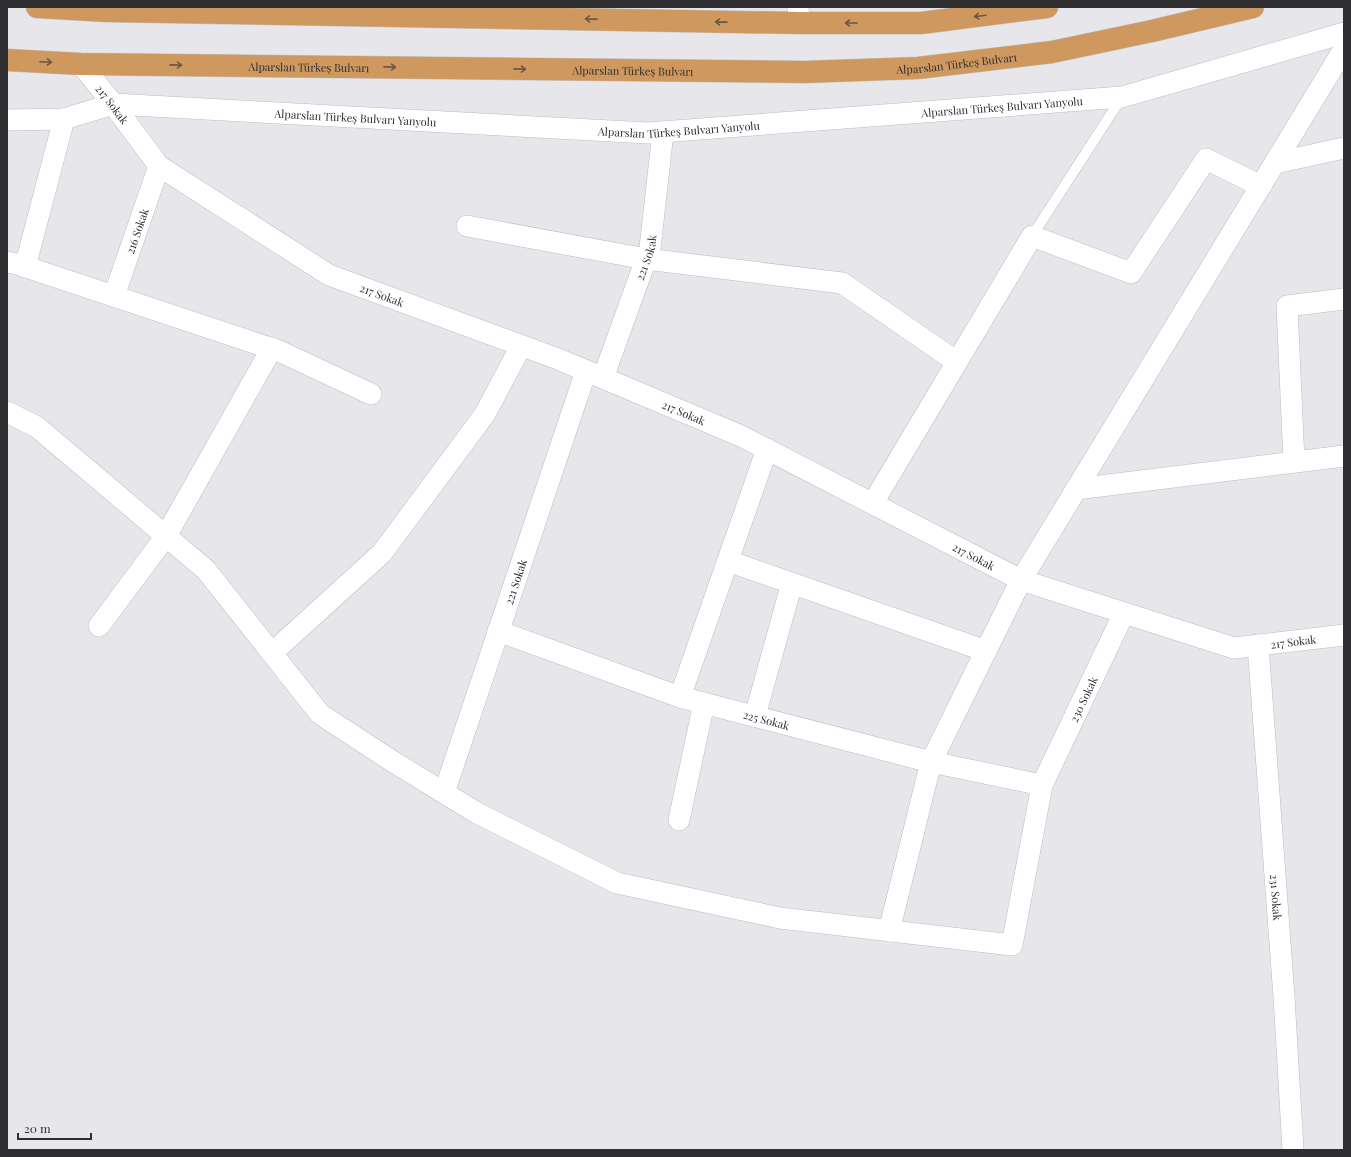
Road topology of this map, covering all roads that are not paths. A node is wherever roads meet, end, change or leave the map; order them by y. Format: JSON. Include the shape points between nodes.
{"nodes":[{"id":1,"x":36,"y":7,"type":"edge"},
{"id":2,"x":1047,"y":7,"type":"edge"},
{"id":3,"x":1253,"y":7,"type":"edge"},
{"id":4,"x":108,"y":9,"type":"edge"},
{"id":5,"x":799,"y":15,"type":"edge"},
{"id":6,"x":1344,"y":32,"type":"edge"},
{"id":7,"x":1344,"y":49,"type":"edge"},
{"id":8,"x":7,"y":60,"type":"edge"},
{"id":9,"x":81,"y":64,"type":"junction"},
{"id":10,"x":1122,"y":97,"type":"junction"},
{"id":11,"x":113,"y":104,"type":"junction"},
{"id":12,"x":64,"y":119,"type":"junction"},
{"id":13,"x":7,"y":120,"type":"edge"},
{"id":14,"x":663,"y":132,"type":"junction"},
{"id":15,"x":1344,"y":148,"type":"edge"},
{"id":16,"x":1275,"y":163,"type":"junction"},
{"id":17,"x":159,"y":166,"type":"junction"},
{"id":18,"x":1261,"y":186,"type":"junction"},
{"id":19,"x":467,"y":226,"type":"dead end"},
{"id":20,"x":1032,"y":236,"type":"junction"},
{"id":21,"x":646,"y":259,"type":"junction"},
{"id":22,"x":16,"y":264,"type":"edge"},
{"id":23,"x":114,"y":296,"type":"junction"},
{"id":24,"x":1344,"y":299,"type":"edge"},
{"id":25,"x":521,"y":346,"type":"junction"},
{"id":26,"x":272,"y":348,"type":"junction"},
{"id":27,"x":957,"y":362,"type":"junction"},
{"id":28,"x":594,"y":374,"type":"junction"},
{"id":29,"x":371,"y":394,"type":"dead end"},
{"id":30,"x":7,"y":412,"type":"edge"},
{"id":31,"x":767,"y":449,"type":"junction"},
{"id":32,"x":1344,"y":456,"type":"edge"},
{"id":33,"x":1294,"y":462,"type":"junction"},
{"id":34,"x":1076,"y":489,"type":"junction"},
{"id":35,"x":873,"y":504,"type":"junction"},
{"id":36,"x":166,"y":536,"type":"junction"},
{"id":37,"x":728,"y":561,"type":"junction"},
{"id":38,"x":1021,"y":580,"type":"junction"},
{"id":39,"x":792,"y":583,"type":"junction"},
{"id":40,"x":1124,"y":613,"type":"junction"},
{"id":41,"x":99,"y":626,"type":"dead end"},
{"id":42,"x":498,"y":631,"type":"junction"},
{"id":43,"x":1344,"y":635,"type":"edge"},
{"id":44,"x":1258,"y":645,"type":"junction"},
{"id":45,"x":986,"y":651,"type":"junction"},
{"id":46,"x":272,"y":653,"type":"junction"},
{"id":47,"x":680,"y":697,"type":"junction"},
{"id":48,"x":704,"y":703,"type":"junction"},
{"id":49,"x":755,"y":716,"type":"junction"},
{"id":50,"x":931,"y":762,"type":"junction"},
{"id":51,"x":1042,"y":785,"type":"junction"},
{"id":52,"x":444,"y":793,"type":"junction"},
{"id":53,"x":679,"y":820,"type":"dead end"},
{"id":54,"x":889,"y":931,"type":"junction"},
{"id":55,"x":1293,"y":1150,"type":"edge"}],
"edges":[{"from":1,"to":4,"type":"highway"},
{"from":2,"to":5,"type":"highway","one_way":true,"via":[[921,23]]},
{"from":9,"to":3,"type":"highway","name":"Alparslan Türkeş Bulvarı","one_way":true,"via":[[796,72],[918,68],[1052,52]]},
{"from":5,"to":4,"type":"highway","one_way":true},
{"from":6,"to":10,"type":"street","name":"Alparslan Türkeş Bulvarı Yanyolu"},
{"from":7,"to":16,"type":"street"},
{"from":8,"to":9,"type":"highway","name":"Alparslan Türkeş Bulvarı","one_way":true},
{"from":9,"to":11,"type":"street","name":"217 Sokak"},
{"from":10,"to":14,"type":"street","name":"Alparslan Türkeş Bulvarı Yanyolu"},
{"from":10,"to":20,"type":"lane"},
{"from":11,"to":12,"type":"street","name":"Alparslan Türkeş Bulvarı Yanyolu"},
{"from":11,"to":14,"type":"street","name":"Alparslan Türkeş Bulvarı Yanyolu","via":[[640,133]]},
{"from":11,"to":17,"type":"street","name":"217 Sokak"},
{"from":12,"to":13,"type":"street","name":"Alparslan Türkeş Bulvarı Yanyolu"},
{"from":12,"to":22,"type":"street"},
{"from":14,"to":21,"type":"street","name":"221 Sokak","via":[[650,248]]},
{"from":15,"to":16,"type":"street"},
{"from":16,"to":18,"type":"street"},
{"from":17,"to":23,"type":"street","name":"216 Sokak"},
{"from":17,"to":25,"type":"street","name":"217 Sokak","via":[[329,276]]},
{"from":18,"to":20,"type":"street","via":[[1206,159],[1131,274]]},
{"from":18,"to":34,"type":"street"},
{"from":19,"to":21,"type":"street"},
{"from":20,"to":27,"type":"street"},
{"from":21,"to":27,"type":"street","via":[[842,283]]},
{"from":21,"to":28,"type":"street","name":"221 Sokak"},
{"from":22,"to":23,"type":"street"},
{"from":23,"to":26,"type":"street"},
{"from":24,"to":33,"type":"street","via":[[1287,306]]},
{"from":25,"to":28,"type":"street","name":"217 Sokak"},
{"from":25,"to":46,"type":"street","via":[[485,414],[382,553]]},
{"from":26,"to":29,"type":"street"},
{"from":26,"to":36,"type":"street"},
{"from":27,"to":35,"type":"street"},
{"from":28,"to":31,"type":"street","name":"217 Sokak"},
{"from":28,"to":42,"type":"street","name":"221 Sokak"},
{"from":30,"to":36,"type":"street","via":[[37,427]]},
{"from":31,"to":35,"type":"street","name":"217 Sokak"},
{"from":31,"to":37,"type":"street"},
{"from":32,"to":33,"type":"street"},
{"from":33,"to":34,"type":"street"},
{"from":34,"to":38,"type":"street"},
{"from":35,"to":38,"type":"street","name":"217 Sokak"},
{"from":36,"to":41,"type":"street"},
{"from":36,"to":46,"type":"street","via":[[206,570]]},
{"from":37,"to":39,"type":"street"},
{"from":37,"to":47,"type":"street"},
{"from":38,"to":40,"type":"street","name":"217 Sokak"},
{"from":38,"to":45,"type":"street"},
{"from":39,"to":45,"type":"street"},
{"from":39,"to":49,"type":"street"},
{"from":40,"to":44,"type":"street","name":"217 Sokak","via":[[1234,648]]},
{"from":40,"to":51,"type":"street","name":"230 Sokak"},
{"from":42,"to":47,"type":"street","name":"225 Sokak"},
{"from":42,"to":52,"type":"street","name":"221 Sokak"},
{"from":43,"to":44,"type":"street","name":"217 Sokak"},
{"from":44,"to":55,"type":"street","name":"231 Sokak"},
{"from":45,"to":50,"type":"street"},
{"from":46,"to":52,"type":"street","via":[[320,714]]},
{"from":47,"to":48,"type":"street","name":"225 Sokak"},
{"from":48,"to":49,"type":"street","name":"225 Sokak"},
{"from":48,"to":53,"type":"street"},
{"from":49,"to":50,"type":"street","name":"225 Sokak"},
{"from":50,"to":51,"type":"street","name":"225 Sokak"},
{"from":50,"to":54,"type":"street"},
{"from":51,"to":54,"type":"street","name":"230 Sokak","via":[[1012,945]]},
{"from":52,"to":54,"type":"street","via":[[478,813],[617,883],[780,918]]}]}
